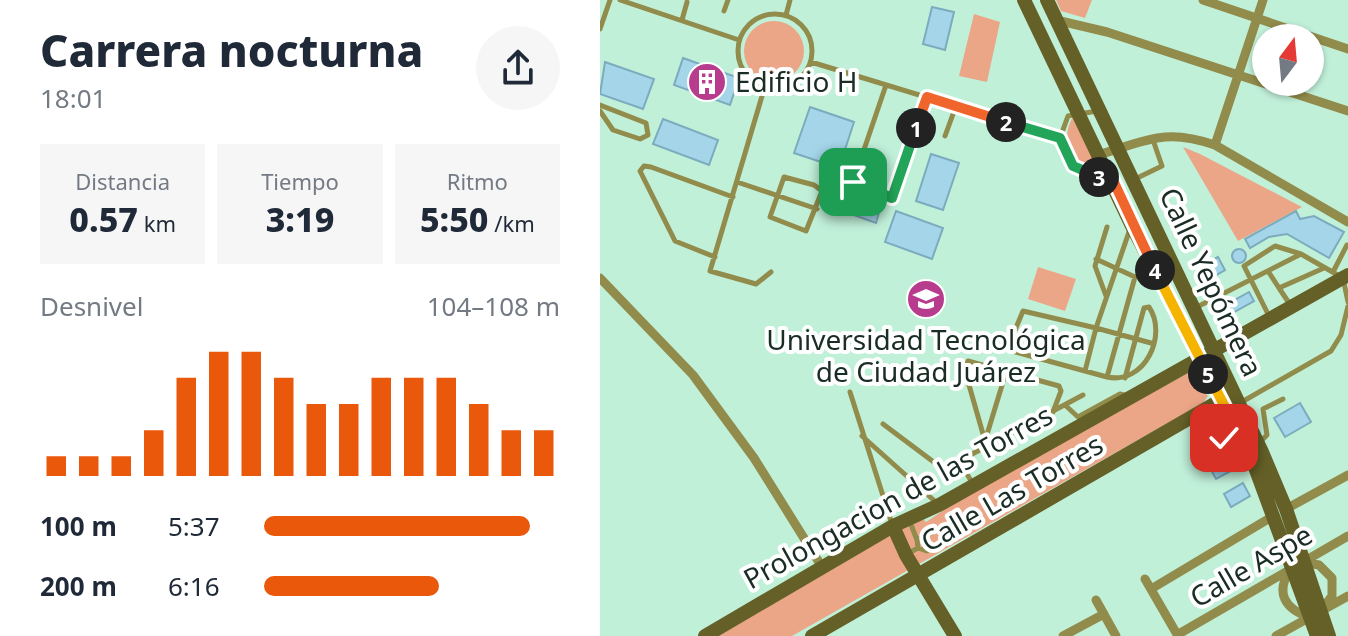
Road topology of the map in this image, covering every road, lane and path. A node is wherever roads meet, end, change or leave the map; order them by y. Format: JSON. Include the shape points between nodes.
{"nodes":[{"id":1,"x":610,"y":0,"type":"edge"},
{"id":2,"x":620,"y":0,"type":"edge"},
{"id":3,"x":728,"y":0,"type":"edge"},
{"id":4,"x":790,"y":0,"type":"edge"},
{"id":5,"x":1024,"y":0,"type":"edge"},
{"id":6,"x":1047,"y":0,"type":"edge"},
{"id":7,"x":1203,"y":0,"type":"edge"},
{"id":8,"x":1263,"y":0,"type":"edge"},
{"id":9,"x":687,"y":2,"type":"edge"},
{"id":10,"x":724,"y":11,"type":"dead end"},
{"id":11,"x":786,"y":15,"type":"junction"},
{"id":12,"x":1258,"y":18,"type":"junction"},
{"id":13,"x":682,"y":20,"type":"junction"},
{"id":14,"x":1056,"y":20,"type":"junction"},
{"id":15,"x":600,"y":29,"type":"edge"},
{"id":16,"x":739,"y":40,"type":"junction"},
{"id":17,"x":1348,"y":49,"type":"edge"},
{"id":18,"x":811,"y":62,"type":"junction"},
{"id":19,"x":1238,"y":74,"type":"junction"},
{"id":20,"x":886,"y":85,"type":"junction"},
{"id":21,"x":765,"y":86,"type":"junction"},
{"id":22,"x":927,"y":97,"type":"junction"},
{"id":23,"x":600,"y":105,"type":"edge"},
{"id":24,"x":956,"y":106,"type":"junction"},
{"id":25,"x":600,"y":111,"type":"edge"},
{"id":26,"x":1102,"y":111,"type":"junction"},
{"id":27,"x":1348,"y":111,"type":"edge"},
{"id":28,"x":1081,"y":113,"type":"junction"},
{"id":29,"x":945,"y":136,"type":"dead end"},
{"id":30,"x":1151,"y":137,"type":"junction"},
{"id":31,"x":1060,"y":138,"type":"junction"},
{"id":32,"x":1215,"y":145,"type":"junction"},
{"id":33,"x":1120,"y":148,"type":"junction"},
{"id":34,"x":1101,"y":154,"type":"junction"},
{"id":35,"x":1111,"y":176,"type":"junction"},
{"id":36,"x":1134,"y":180,"type":"junction"},
{"id":37,"x":737,"y":182,"type":"junction"},
{"id":38,"x":776,"y":195,"type":"junction"},
{"id":39,"x":733,"y":197,"type":"junction"},
{"id":40,"x":817,"y":209,"type":"junction"},
{"id":41,"x":1348,"y":222,"type":"edge"},
{"id":42,"x":1131,"y":224,"type":"junction"},
{"id":43,"x":1107,"y":227,"type":"dead end"},
{"id":44,"x":1347,"y":245,"type":"edge"},
{"id":45,"x":1301,"y":254,"type":"junction"},
{"id":46,"x":715,"y":257,"type":"junction"},
{"id":47,"x":1096,"y":259,"type":"junction"},
{"id":48,"x":1117,"y":266,"type":"junction"},
{"id":49,"x":1325,"y":267,"type":"junction"},
{"id":50,"x":1268,"y":271,"type":"junction"},
{"id":51,"x":771,"y":272,"type":"dead end"},
{"id":52,"x":1341,"y":275,"type":"edge"},
{"id":53,"x":600,"y":278,"type":"edge"},
{"id":54,"x":1249,"y":281,"type":"junction"},
{"id":55,"x":1279,"y":288,"type":"junction"},
{"id":56,"x":1107,"y":297,"type":"junction"},
{"id":57,"x":1348,"y":304,"type":"edge"},
{"id":58,"x":1292,"y":307,"type":"junction"},
{"id":59,"x":1194,"y":309,"type":"junction"},
{"id":60,"x":1271,"y":318,"type":"junction"},
{"id":61,"x":1096,"y":328,"type":"junction"},
{"id":62,"x":1118,"y":333,"type":"junction"},
{"id":63,"x":1136,"y":338,"type":"junction"},
{"id":64,"x":1151,"y":343,"type":"junction"},
{"id":65,"x":1213,"y":351,"type":"junction"},
{"id":66,"x":1199,"y":358,"type":"junction"},
{"id":67,"x":1007,"y":369,"type":"junction"},
{"id":68,"x":1085,"y":371,"type":"junction"},
{"id":69,"x":1107,"y":377,"type":"junction"},
{"id":70,"x":1125,"y":378,"type":"junction"},
{"id":71,"x":850,"y":392,"type":"dead end"},
{"id":72,"x":1083,"y":395,"type":"dead end"},
{"id":73,"x":1227,"y":395,"type":"junction"},
{"id":74,"x":1130,"y":397,"type":"junction"},
{"id":75,"x":1283,"y":399,"type":"dead end"},
{"id":76,"x":1240,"y":403,"type":"junction"},
{"id":77,"x":1065,"y":405,"type":"junction"},
{"id":78,"x":1053,"y":412,"type":"junction"},
{"id":79,"x":1195,"y":418,"type":"junction"},
{"id":80,"x":883,"y":424,"type":"dead end"},
{"id":81,"x":861,"y":436,"type":"junction"},
{"id":82,"x":1240,"y":436,"type":"junction"},
{"id":83,"x":985,"y":441,"type":"junction"},
{"id":84,"x":1258,"y":444,"type":"junction"},
{"id":85,"x":982,"y":449,"type":"junction"},
{"id":86,"x":959,"y":461,"type":"junction"},
{"id":87,"x":1348,"y":475,"type":"edge"},
{"id":88,"x":973,"y":485,"type":"junction"},
{"id":89,"x":939,"y":505,"type":"junction"},
{"id":90,"x":1280,"y":512,"type":"junction"},
{"id":91,"x":909,"y":520,"type":"junction"},
{"id":92,"x":893,"y":526,"type":"junction"},
{"id":93,"x":1348,"y":536,"type":"edge"},
{"id":94,"x":917,"y":540,"type":"junction"},
{"id":95,"x":912,"y":551,"type":"junction"},
{"id":96,"x":1297,"y":565,"type":"junction"},
{"id":97,"x":822,"y":567,"type":"junction"},
{"id":98,"x":919,"y":575,"type":"junction"},
{"id":99,"x":1145,"y":579,"type":"dead end"},
{"id":100,"x":1151,"y":589,"type":"junction"},
{"id":101,"x":1348,"y":596,"type":"edge"},
{"id":102,"x":1096,"y":600,"type":"dead end"},
{"id":103,"x":1104,"y":614,"type":"junction"},
{"id":104,"x":1314,"y":615,"type":"junction"},
{"id":105,"x":1177,"y":635,"type":"edge"},
{"id":106,"x":705,"y":636,"type":"edge"},
{"id":107,"x":812,"y":636,"type":"edge"},
{"id":108,"x":955,"y":636,"type":"edge"},
{"id":109,"x":1063,"y":636,"type":"edge"},
{"id":110,"x":1116,"y":636,"type":"edge"},
{"id":111,"x":1276,"y":636,"type":"edge"},
{"id":112,"x":1317,"y":636,"type":"edge"},
{"id":113,"x":1329,"y":636,"type":"edge"}],
"edges":[{"from":1,"to":15,"type":"lane"},
{"from":2,"to":13,"type":"lane"},
{"from":3,"to":10,"type":"lane"},
{"from":4,"to":11,"type":"lane"},
{"from":5,"to":28,"type":"main road","name":"Calle Yepómera"},
{"from":6,"to":14,"type":"main road","name":"Calle Yepómera"},
{"from":7,"to":12,"type":"street"},
{"from":8,"to":12,"type":"street"},
{"from":9,"to":13,"type":"lane"},
{"from":11,"to":16,"type":"lane","via":[[763,15],[744,29]]},
{"from":11,"to":18,"type":"lane","via":[[805,28]]},
{"from":12,"to":17,"type":"street"},
{"from":12,"to":19,"type":"street"},
{"from":13,"to":16,"type":"lane"},
{"from":14,"to":19,"type":"street"},
{"from":14,"to":26,"type":"main road","name":"Calle Yepómera"},
{"from":16,"to":21,"type":"lane","via":[[742,68]]},
{"from":18,"to":20,"type":"lane"},
{"from":18,"to":21,"type":"lane","via":[[798,80]]},
{"from":19,"to":27,"type":"street"},
{"from":19,"to":32,"type":"street"},
{"from":20,"to":22,"type":"lane"},
{"from":20,"to":22,"type":"lane","via":[[853,182],[892,198]]},
{"from":21,"to":37,"type":"lane"},
{"from":22,"to":24,"type":"lane"},
{"from":23,"to":25,"type":"lane","via":[[646,123],[648,135],[640,139],[617,132]]},
{"from":24,"to":29,"type":"lane"},
{"from":24,"to":31,"type":"lane"},
{"from":26,"to":28,"type":"lane"},
{"from":26,"to":33,"type":"main road","name":"Calle Yepómera"},
{"from":28,"to":31,"type":"lane","via":[[1066,118]]},
{"from":28,"to":34,"type":"main road","name":"Calle Yepómera"},
{"from":30,"to":32,"type":"street","via":[[1175,134]]},
{"from":30,"to":33,"type":"street"},
{"from":30,"to":36,"type":"lane","via":[[1162,166]]},
{"from":31,"to":35,"type":"lane","via":[[1073,166],[1090,176]]},
{"from":32,"to":41,"type":"street"},
{"from":33,"to":34,"type":"street"},
{"from":33,"to":36,"type":"main road","name":"Calle Yepómera"},
{"from":34,"to":35,"type":"main road","name":"Calle Yepómera"},
{"from":35,"to":42,"type":"main road","name":"Calle Yepómera"},
{"from":36,"to":59,"type":"main road","name":"Calle Yepómera"},
{"from":37,"to":38,"type":"lane"},
{"from":37,"to":39,"type":"lane"},
{"from":38,"to":40,"type":"lane"},
{"from":38,"to":40,"type":"lane","via":[[784,177],[814,185],[822,191]]},
{"from":38,"to":40,"type":"lane","via":[[771,219],[800,231],[808,230]]},
{"from":39,"to":46,"type":"lane"},
{"from":39,"to":46,"type":"lane","via":[[651,167],[640,171],[675,241]]},
{"from":42,"to":48,"type":"lane"},
{"from":42,"to":66,"type":"main road","name":"Calle Yepómera"},
{"from":43,"to":47,"type":"lane"},
{"from":44,"to":52,"type":"lane"},
{"from":45,"to":49,"type":"lane"},
{"from":45,"to":50,"type":"lane"},
{"from":45,"to":54,"type":"lane","via":[[1272,247],[1245,264]]},
{"from":46,"to":51,"type":"lane","via":[[710,271],[756,284]]},
{"from":47,"to":48,"type":"lane"},
{"from":47,"to":56,"type":"lane"},
{"from":48,"to":56,"type":"lane"},
{"from":48,"to":62,"type":"lane","via":[[1135,277]]},
{"from":49,"to":52,"type":"lane"},
{"from":49,"to":55,"type":"lane"},
{"from":50,"to":54,"type":"lane"},
{"from":50,"to":55,"type":"lane"},
{"from":52,"to":57,"type":"lane"},
{"from":52,"to":58,"type":"main road","name":"Prolongacion de las Torres"},
{"from":53,"to":97,"type":"street","via":[[693,375],[754,458]]},
{"from":54,"to":59,"type":"lane"},
{"from":54,"to":60,"type":"lane"},
{"from":55,"to":58,"type":"lane"},
{"from":56,"to":61,"type":"lane"},
{"from":57,"to":76,"type":"lane","via":[[1331,351]]},
{"from":58,"to":60,"type":"main road","name":"Prolongacion de las Torres"},
{"from":59,"to":65,"type":"main road","name":"Calle Yepómera"},
{"from":60,"to":65,"type":"main road","name":"Prolongacion de las Torres"},
{"from":61,"to":62,"type":"lane"},
{"from":61,"to":68,"type":"lane"},
{"from":61,"to":68,"type":"lane","via":[[1023,311],[1010,342],[1015,353]]},
{"from":62,"to":63,"type":"lane"},
{"from":62,"to":69,"type":"lane"},
{"from":63,"to":64,"type":"lane"},
{"from":63,"to":64,"type":"lane","via":[[1144,308],[1149,307],[1156,319]]},
{"from":63,"to":70,"type":"lane"},
{"from":64,"to":70,"type":"lane","via":[[1144,367]]},
{"from":65,"to":66,"type":"main road","name":"Prolongacion de las Torres"},
{"from":65,"to":73,"type":"main road","name":"Calle Yepómera"},
{"from":66,"to":73,"type":"main road","name":"Calle Yepómera"},
{"from":66,"to":74,"type":"main road","name":"Prolongacion de las Torres"},
{"from":67,"to":78,"type":"lane","via":[[1059,386]]},
{"from":67,"to":83,"type":"lane"},
{"from":67,"to":83,"type":"lane","via":[[971,360],[965,366]]},
{"from":68,"to":69,"type":"lane"},
{"from":69,"to":70,"type":"lane"},
{"from":71,"to":81,"type":"lane"},
{"from":72,"to":77,"type":"lane"},
{"from":73,"to":76,"type":"main road","name":"Calle Yepómera"},
{"from":73,"to":79,"type":"main road","name":"Calle Las Torres"},
{"from":73,"to":82,"type":"main road","name":"Calle Yepómera"},
{"from":74,"to":77,"type":"lane","via":[[1120,394],[1078,417]]},
{"from":74,"to":88,"type":"main road","name":"Prolongacion de las Torres"},
{"from":75,"to":84,"type":"lane","via":[[1263,409],[1267,435]]},
{"from":76,"to":84,"type":"main road","name":"Calle Yepómera"},
{"from":77,"to":78,"type":"lane"},
{"from":78,"to":85,"type":"lane"},
{"from":79,"to":82,"type":"lane","via":[[1210,434]]},
{"from":79,"to":98,"type":"main road","name":"Calle Las Torres"},
{"from":80,"to":86,"type":"lane","via":[[939,466]]},
{"from":81,"to":89,"type":"lane"},
{"from":81,"to":92,"type":"lane"},
{"from":82,"to":90,"type":"main road","name":"Calle Yepómera"},
{"from":83,"to":85,"type":"lane"},
{"from":84,"to":90,"type":"main road","name":"Calle Yepómera"},
{"from":85,"to":86,"type":"lane"},
{"from":86,"to":88,"type":"lane"},
{"from":87,"to":90,"type":"street"},
{"from":88,"to":89,"type":"main road","name":"Prolongacion de las Torres"},
{"from":89,"to":91,"type":"main road","name":"Prolongacion de las Torres"},
{"from":90,"to":96,"type":"main road","name":"Calle Yepómera"},
{"from":90,"to":100,"type":"street"},
{"from":91,"to":92,"type":"main road","name":"Prolongacion de las Torres"},
{"from":91,"to":94,"type":"lane"},
{"from":92,"to":95,"type":"main road"},
{"from":92,"to":97,"type":"main road","name":"Prolongacion de las Torres"},
{"from":93,"to":96,"type":"street","name":"Calle Aspe"},
{"from":94,"to":95,"type":"lane"},
{"from":94,"to":95,"type":"lane","via":[[942,528],[949,536],[927,551]]},
{"from":95,"to":98,"type":"main road"},
{"from":96,"to":104,"type":"main road","name":"Calle Yepómera"},
{"from":96,"to":104,"type":"street","via":[[1283,582],[1283,596],[1291,609]]},
{"from":96,"to":104,"type":"street","via":[[1319,565],[1332,578],[1332,596]]},
{"from":96,"to":105,"type":"street","name":"Calle Aspe"},
{"from":97,"to":106,"type":"main road","name":"Prolongacion de las Torres"},
{"from":98,"to":107,"type":"main road","name":"Calle Las Torres"},
{"from":98,"to":108,"type":"main road"},
{"from":99,"to":100,"type":"street"},
{"from":100,"to":105,"type":"street"},
{"from":101,"to":104,"type":"street"},
{"from":102,"to":103,"type":"street"},
{"from":103,"to":109,"type":"street"},
{"from":103,"to":110,"type":"street"},
{"from":104,"to":111,"type":"street"},
{"from":104,"to":112,"type":"main road","name":"Calle Yepómera"},
{"from":104,"to":113,"type":"main road","name":"Calle Yepómera"}]}
